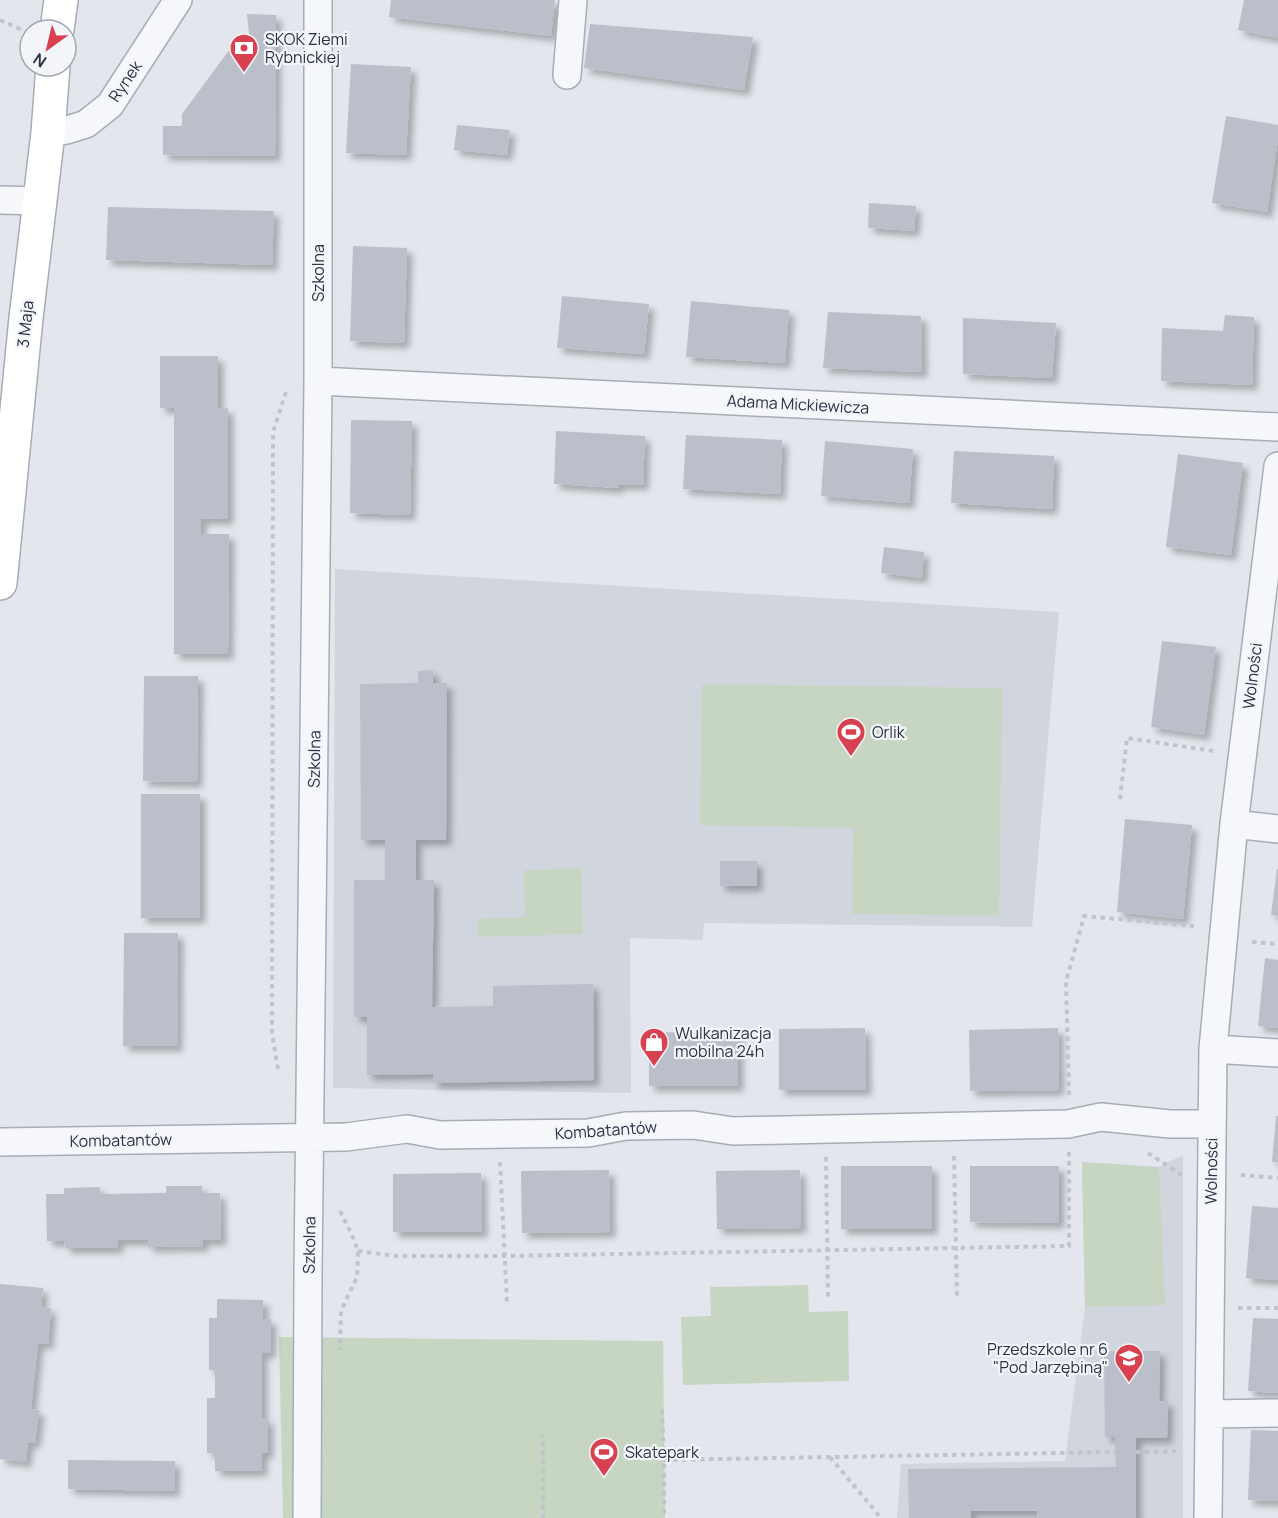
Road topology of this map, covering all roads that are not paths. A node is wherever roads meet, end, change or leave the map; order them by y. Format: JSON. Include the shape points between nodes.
{"nodes":[{"id":1,"x":61,"y":0,"type":"edge"},
{"id":2,"x":178,"y":0,"type":"edge"},
{"id":3,"x":318,"y":0,"type":"edge"},
{"id":4,"x":573,"y":0,"type":"edge"},
{"id":5,"x":59,"y":18,"type":"edge"},
{"id":6,"x":567,"y":75,"type":"dead end"},
{"id":7,"x":52,"y":78,"type":"edge"},
{"id":8,"x":48,"y":133,"type":"junction"},
{"id":9,"x":0,"y":201,"type":"edge"},
{"id":10,"x":39,"y":201,"type":"junction"},
{"id":11,"x":318,"y":381,"type":"junction"},
{"id":12,"x":1278,"y":427,"type":"edge"},
{"id":13,"x":1278,"y":466,"type":"edge"},
{"id":14,"x":0,"y":583,"type":"edge"},
{"id":15,"x":1270,"y":601,"type":"edge"},
{"id":16,"x":1234,"y":824,"type":"junction"},
{"id":17,"x":1278,"y":829,"type":"edge"},
{"id":18,"x":1213,"y":1049,"type":"junction"},
{"id":19,"x":1278,"y":1053,"type":"edge"},
{"id":20,"x":1211,"y":1124,"type":"junction"},
{"id":21,"x":310,"y":1137,"type":"junction"},
{"id":22,"x":0,"y":1142,"type":"edge"},
{"id":23,"x":1278,"y":1413,"type":"edge"},
{"id":24,"x":1209,"y":1414,"type":"junction"},
{"id":25,"x":307,"y":1518,"type":"edge"},
{"id":26,"x":1208,"y":1518,"type":"edge"}],
"edges":[{"from":1,"to":5,"type":"main road"},
{"from":2,"to":8,"type":"street","name":"Rynek","via":[[110,105],[86,124]]},
{"from":3,"to":11,"type":"street","name":"Szkolna"},
{"from":4,"to":6,"type":"street"},
{"from":7,"to":8,"type":"main road","name":"3 Maja"},
{"from":8,"to":10,"type":"main road","name":"3 Maja"},
{"from":9,"to":10,"type":"street"},
{"from":10,"to":14,"type":"main road","name":"3 Maja"},
{"from":11,"to":12,"type":"street","name":"Adama Mickiewicza"},
{"from":11,"to":21,"type":"street","name":"Szkolna"},
{"from":13,"to":15,"type":"street","name":"Wolności"},
{"from":15,"to":16,"type":"street","name":"Wolności"},
{"from":16,"to":17,"type":"street"},
{"from":16,"to":18,"type":"street","name":"Wolności"},
{"from":18,"to":19,"type":"street"},
{"from":18,"to":20,"type":"street","name":"Wolności"},
{"from":20,"to":21,"type":"street","name":"Kombatantów","via":[[1101,1117],[1068,1124],[732,1131],[693,1125],[626,1126],[588,1133],[440,1135],[407,1129]]},
{"from":20,"to":24,"type":"street","name":"Wolności","via":[[1200,1176]]},
{"from":21,"to":22,"type":"street","name":"Kombatantów"},
{"from":21,"to":25,"type":"street","name":"Szkolna"},
{"from":23,"to":24,"type":"street"},
{"from":24,"to":26,"type":"street","name":"Wolności"}]}
